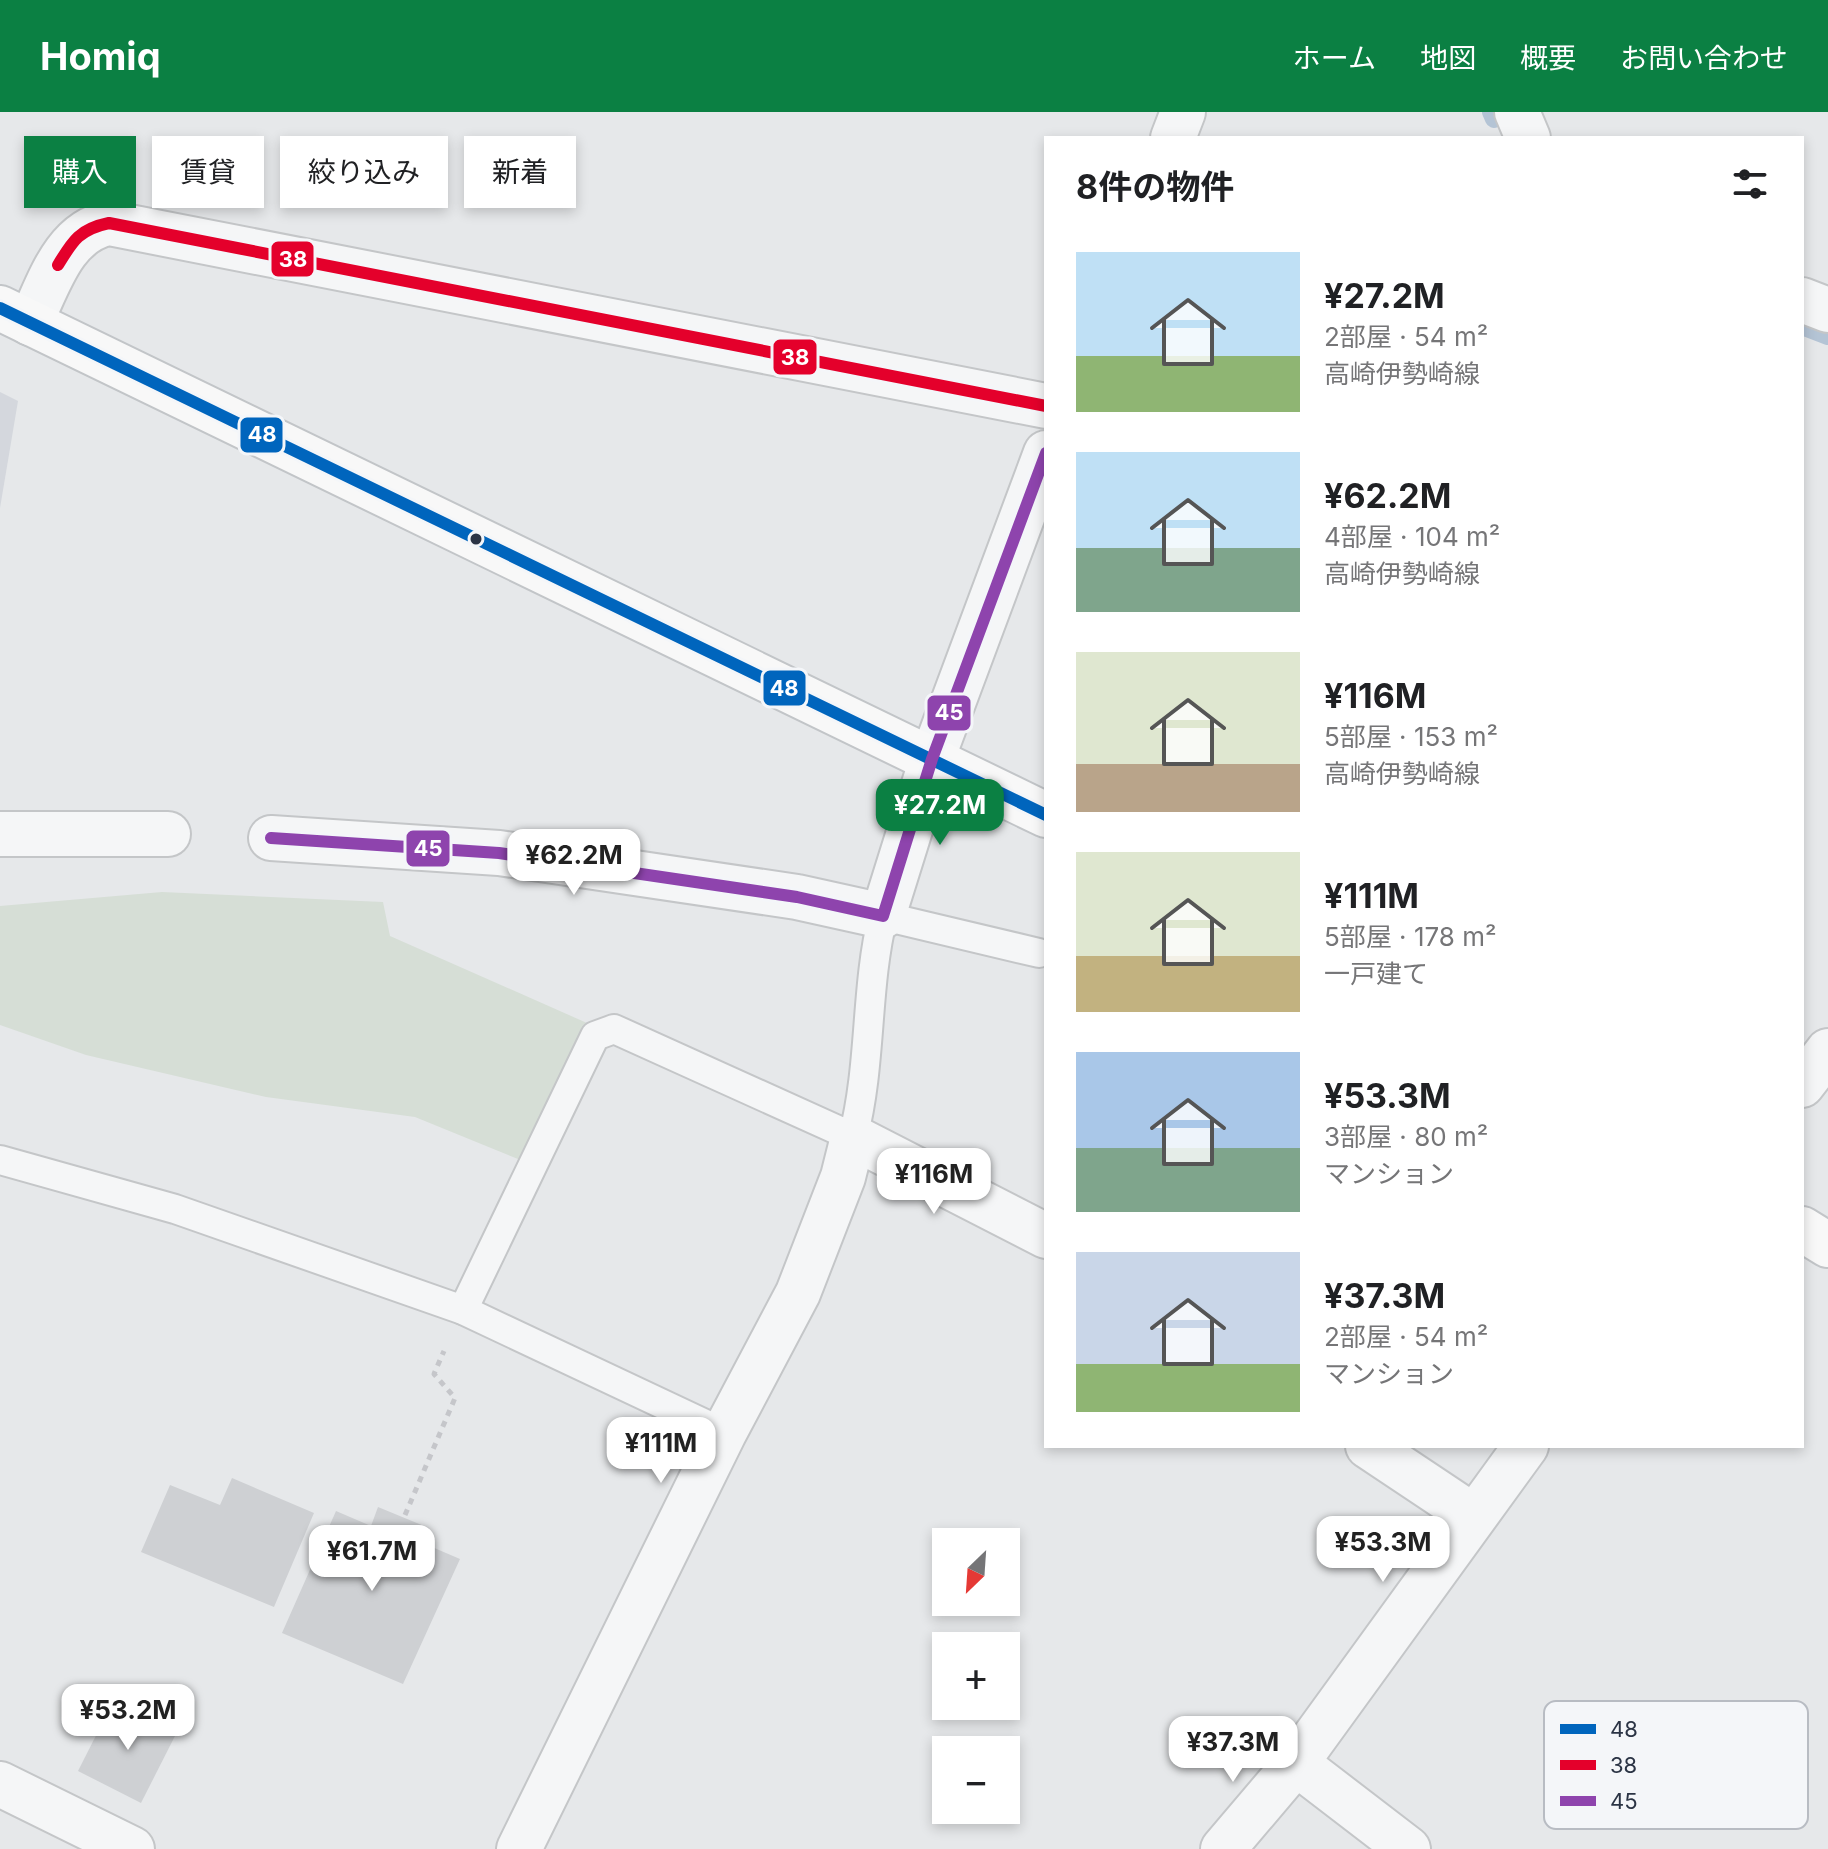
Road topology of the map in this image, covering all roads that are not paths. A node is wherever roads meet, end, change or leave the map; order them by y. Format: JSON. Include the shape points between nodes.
{"nodes":[{"id":1,"x":1183,"y":112,"type":"edge"},
{"id":2,"x":1174,"y":136,"type":"edge"},
{"id":3,"x":1804,"y":301,"type":"edge"},
{"id":4,"x":1828,"y":310,"type":"edge"},
{"id":5,"x":15,"y":315,"type":"edge"},
{"id":6,"x":1044,"y":406,"type":"edge"},
{"id":7,"x":1044,"y":458,"type":"edge"},
{"id":8,"x":932,"y":759,"type":"junction"},
{"id":9,"x":1044,"y":814,"type":"edge"},
{"id":10,"x":0,"y":834,"type":"edge"},
{"id":11,"x":168,"y":834,"type":"dead end"},
{"id":12,"x":271,"y":838,"type":"dead end"},
{"id":13,"x":883,"y":916,"type":"junction"},
{"id":14,"x":1039,"y":953,"type":"dead end"},
{"id":15,"x":1828,"y":1051,"type":"edge"},
{"id":16,"x":1804,"y":1082,"type":"edge"},
{"id":17,"x":853,"y":1137,"type":"junction"},
{"id":18,"x":0,"y":1160,"type":"edge"},
{"id":19,"x":1804,"y":1230,"type":"edge"},
{"id":20,"x":1044,"y":1235,"type":"edge"},
{"id":21,"x":1828,"y":1245,"type":"edge"},
{"id":22,"x":463,"y":1310,"type":"junction"},
{"id":23,"x":724,"y":1433,"type":"junction"},
{"id":24,"x":1371,"y":1448,"type":"edge"},
{"id":25,"x":1524,"y":1448,"type":"edge"},
{"id":26,"x":1473,"y":1516,"type":"junction"},
{"id":27,"x":1296,"y":1763,"type":"junction"},
{"id":28,"x":0,"y":1784,"type":"edge"},
{"id":29,"x":132,"y":1849,"type":"edge"},
{"id":30,"x":519,"y":1849,"type":"edge"},
{"id":31,"x":1223,"y":1849,"type":"edge"},
{"id":32,"x":1408,"y":1849,"type":"edge"}],
"edges":[{"from":1,"to":2,"type":"street"},
{"from":3,"to":4,"type":"street"},
{"from":5,"to":6,"type":"street","via":[[71,244],[89,227],[109,223]]},
{"from":5,"to":8,"type":"main road"},
{"from":7,"to":8,"type":"street"},
{"from":8,"to":9,"type":"main road"},
{"from":8,"to":13,"type":"street"},
{"from":10,"to":11,"type":"street"},
{"from":12,"to":13,"type":"street","via":[[499,853],[797,897]]},
{"from":13,"to":14,"type":"lane"},
{"from":13,"to":17,"type":"lane","via":[[862,1101]]},
{"from":15,"to":16,"type":"street"},
{"from":17,"to":20,"type":"street"},
{"from":17,"to":22,"type":"lane","via":[[614,1029],[595,1036]]},
{"from":17,"to":23,"type":"street","via":[[798,1293]]},
{"from":18,"to":22,"type":"lane","via":[[175,1209]]},
{"from":19,"to":21,"type":"main road"},
{"from":22,"to":23,"type":"lane"},
{"from":23,"to":30,"type":"street"},
{"from":24,"to":26,"type":"street"},
{"from":25,"to":26,"type":"street"},
{"from":26,"to":27,"type":"street"},
{"from":27,"to":31,"type":"street"},
{"from":27,"to":32,"type":"street"},
{"from":28,"to":29,"type":"street"}]}
